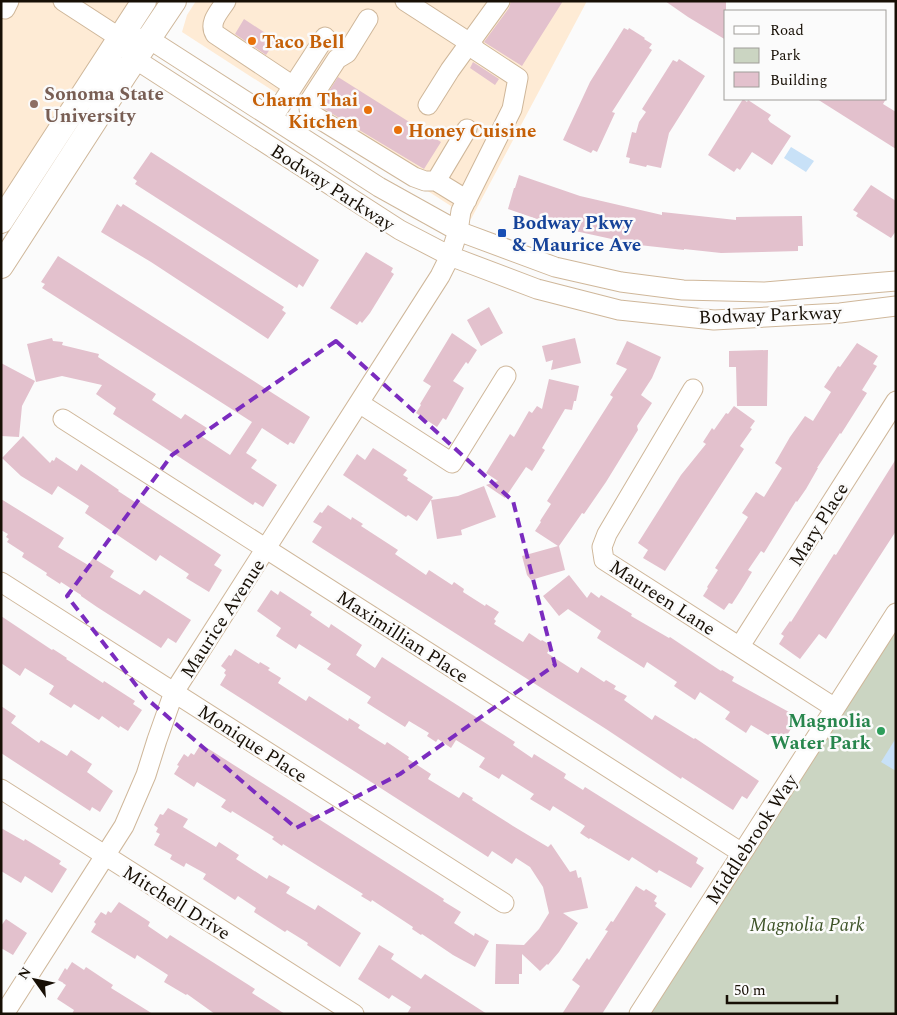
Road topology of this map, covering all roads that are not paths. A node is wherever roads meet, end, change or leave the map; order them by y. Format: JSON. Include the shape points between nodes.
{"nodes":[{"id":1,"x":62,"y":1,"type":"edge"},
{"id":2,"x":144,"y":1,"type":"edge"},
{"id":3,"x":174,"y":1,"type":"edge"},
{"id":4,"x":226,"y":1,"type":"edge"},
{"id":5,"x":500,"y":1,"type":"edge"},
{"id":6,"x":409,"y":2,"type":"edge"},
{"id":7,"x":368,"y":19,"type":"dead end"},
{"id":8,"x":325,"y":37,"type":"dead end"},
{"id":9,"x":120,"y":38,"type":"junction"},
{"id":10,"x":149,"y":39,"type":"junction"},
{"id":11,"x":470,"y":43,"type":"junction"},
{"id":12,"x":135,"y":59,"type":"junction"},
{"id":13,"x":293,"y":86,"type":"junction"},
{"id":14,"x":428,"y":105,"type":"dead end"},
{"id":15,"x":273,"y":117,"type":"junction"},
{"id":16,"x":467,"y":130,"type":"dead end"},
{"id":17,"x":436,"y":180,"type":"junction"},
{"id":18,"x":467,"y":200,"type":"junction"},
{"id":19,"x":1,"y":221,"type":"edge"},
{"id":20,"x":458,"y":231,"type":"junction"},
{"id":21,"x":450,"y":256,"type":"junction"},
{"id":22,"x":1,"y":266,"type":"edge"},
{"id":23,"x":896,"y":281,"type":"edge"},
{"id":24,"x":896,"y":306,"type":"edge"},
{"id":25,"x":506,"y":376,"type":"dead end"},
{"id":26,"x":693,"y":389,"type":"dead end"},
{"id":27,"x":896,"y":401,"type":"edge"},
{"id":28,"x":359,"y":403,"type":"junction"},
{"id":29,"x":63,"y":419,"type":"dead end"},
{"id":30,"x":266,"y":548,"type":"junction"},
{"id":31,"x":1,"y":582,"type":"edge"},
{"id":32,"x":896,"y":613,"type":"edge"},
{"id":33,"x":740,"y":646,"type":"junction"},
{"id":34,"x":174,"y":692,"type":"junction"},
{"id":35,"x":835,"y":708,"type":"junction"},
{"id":36,"x":1,"y":789,"type":"edge"},
{"id":37,"x":742,"y":853,"type":"junction"},
{"id":38,"x":105,"y":856,"type":"junction"},
{"id":39,"x":504,"y":903,"type":"dead end"},
{"id":40,"x":9,"y":1008,"type":"edge"},
{"id":41,"x":354,"y":1014,"type":"edge"},
{"id":42,"x":639,"y":1014,"type":"edge"}],
"edges":[{"from":1,"to":9,"type":"street"},
{"from":2,"to":9,"type":"main road"},
{"from":3,"to":10,"type":"main road"},
{"from":4,"to":13,"type":"street","via":[[212,23],[214,34]]},
{"from":5,"to":11,"type":"street"},
{"from":6,"to":11,"type":"street"},
{"from":7,"to":17,"type":"street","via":[[347,53],[337,59],[310,102],[309,109],[313,115],[414,177],[424,181]]},
{"from":8,"to":13,"type":"street"},
{"from":9,"to":10,"type":"street"},
{"from":9,"to":12,"type":"street","name":"Bodway Parkway"},
{"from":9,"to":19,"type":"main road"},
{"from":10,"to":12,"type":"main road"},
{"from":10,"to":15,"type":"street","name":"Bodway Parkway"},
{"from":11,"to":14,"type":"street"},
{"from":11,"to":18,"type":"street","name":"Maurice Avenue","via":[[518,78],[512,109]]},
{"from":12,"to":21,"type":"street","name":"Bodway Parkway","via":[[400,230]]},
{"from":12,"to":22,"type":"main road"},
{"from":13,"to":15,"type":"street"},
{"from":15,"to":20,"type":"street","name":"Bodway Parkway","via":[[379,187]]},
{"from":16,"to":17,"type":"street"},
{"from":17,"to":18,"type":"street"},
{"from":18,"to":20,"type":"street","name":"Maurice Avenue","via":[[461,211]]},
{"from":20,"to":21,"type":"street","name":"Maurice Avenue"},
{"from":20,"to":23,"type":"street","name":"Bodway Parkway","via":[[555,268],[621,282],[683,290],[765,292]]},
{"from":21,"to":24,"type":"street","name":"Bodway Parkway","via":[[537,289],[628,311],[714,320],[840,313]]},
{"from":21,"to":28,"type":"street","name":"Maurice Avenue"},
{"from":25,"to":28,"type":"street","via":[[452,463]]},
{"from":26,"to":33,"type":"street","name":"Maureen Lane","via":[[607,534],[602,547],[604,560]]},
{"from":27,"to":33,"type":"street","name":"Mary Place"},
{"from":28,"to":30,"type":"street","name":"Maurice Avenue"},
{"from":29,"to":30,"type":"street","name":"Maximillian Place"},
{"from":30,"to":34,"type":"street","name":"Maurice Avenue"},
{"from":30,"to":37,"type":"street","name":"Maximillian Place"},
{"from":31,"to":34,"type":"street","name":"Monique Place"},
{"from":32,"to":35,"type":"street","name":"Middlebrook Way"},
{"from":33,"to":35,"type":"street","name":"Maureen Lane"},
{"from":34,"to":38,"type":"street","name":"Maurice Avenue","via":[[146,775],[124,826]]},
{"from":34,"to":39,"type":"street","name":"Monique Place"},
{"from":35,"to":37,"type":"street","name":"Middlebrook Way"},
{"from":36,"to":38,"type":"street","name":"Mitchell Drive"},
{"from":37,"to":42,"type":"street","name":"Middlebrook Way"},
{"from":38,"to":40,"type":"street","name":"Maurice Avenue"},
{"from":38,"to":41,"type":"street","name":"Mitchell Drive"}]}
